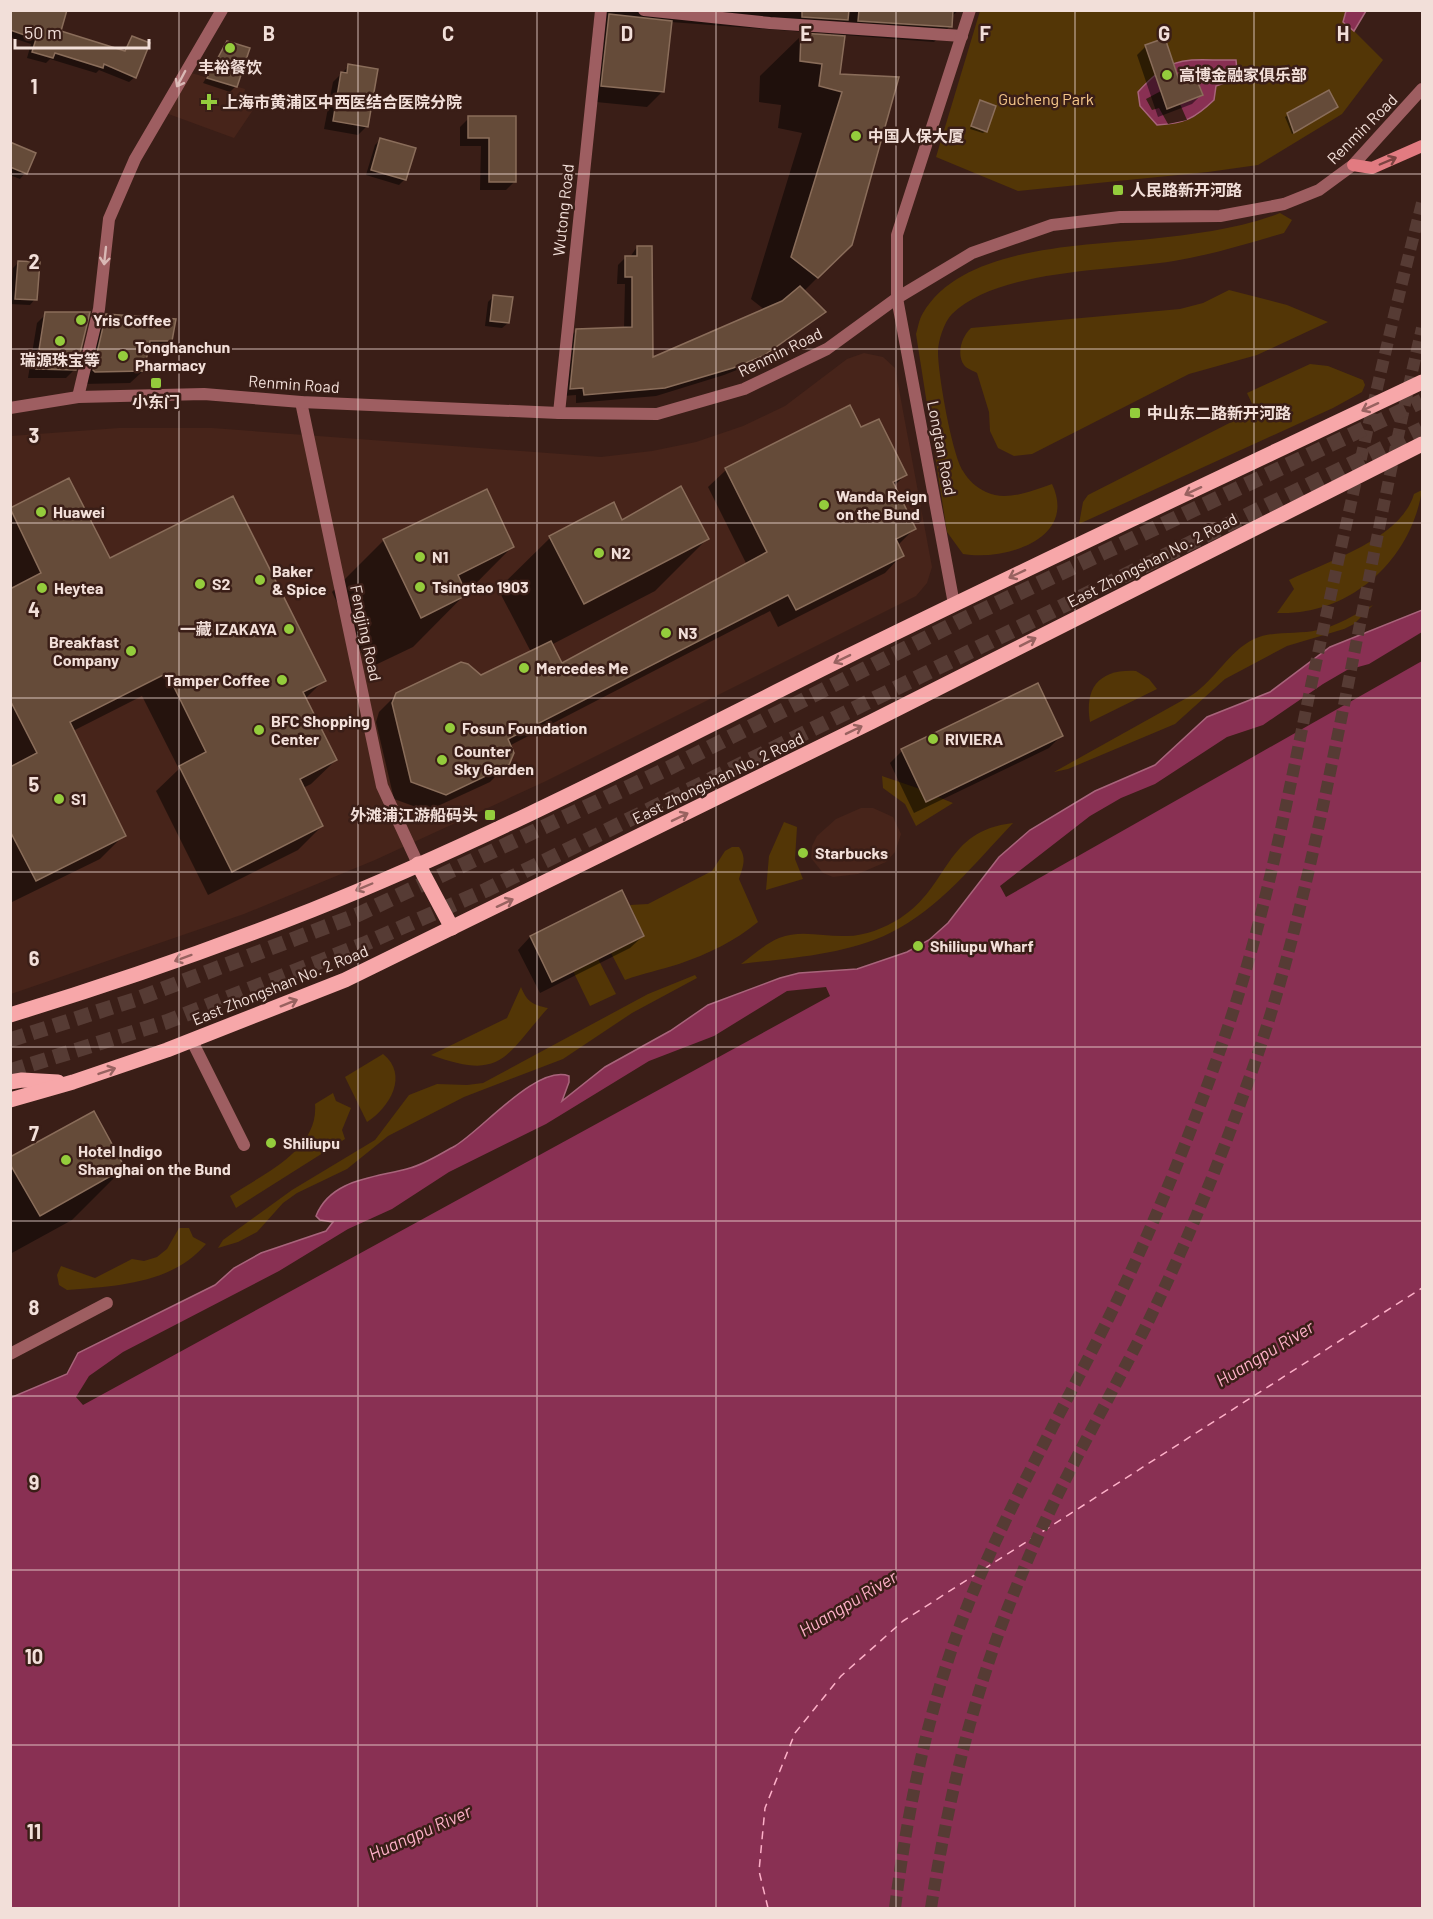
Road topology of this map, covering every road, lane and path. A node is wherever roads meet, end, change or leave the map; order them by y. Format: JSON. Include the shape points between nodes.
{"nodes":[{"id":1,"x":222,"y":10,"type":"edge"},
{"id":2,"x":602,"y":10,"type":"edge"},
{"id":3,"x":644,"y":10,"type":"edge"},
{"id":4,"x":970,"y":10,"type":"edge"},
{"id":5,"x":962,"y":36,"type":"junction"},
{"id":6,"x":1422,"y":89,"type":"edge"},
{"id":7,"x":1422,"y":146,"type":"edge"},
{"id":8,"x":1353,"y":165,"type":"junction"},
{"id":9,"x":897,"y":298,"type":"junction"},
{"id":10,"x":1422,"y":382,"type":"edge"},
{"id":11,"x":78,"y":397,"type":"junction"},
{"id":12,"x":301,"y":402,"type":"junction"},
{"id":13,"x":10,"y":408,"type":"edge"},
{"id":14,"x":559,"y":413,"type":"junction"},
{"id":15,"x":1422,"y":444,"type":"edge"},
{"id":16,"x":954,"y":604,"type":"junction"},
{"id":17,"x":418,"y":864,"type":"junction"},
{"id":18,"x":452,"y":928,"type":"junction"},
{"id":19,"x":10,"y":1015,"type":"edge"},
{"id":20,"x":192,"y":1041,"type":"junction"},
{"id":21,"x":10,"y":1082,"type":"edge"},
{"id":22,"x":73,"y":1082,"type":"junction"},
{"id":23,"x":10,"y":1100,"type":"edge"},
{"id":24,"x":244,"y":1145,"type":"dead end"},
{"id":25,"x":107,"y":1303,"type":"dead end"},
{"id":26,"x":10,"y":1354,"type":"edge"}],
"edges":[{"from":1,"to":11,"type":"street","one_way":true,"via":[[135,159],[109,219],[99,309]]},
{"from":2,"to":14,"type":"street","name":"Wutong Road"},
{"from":3,"to":5,"type":"street"},
{"from":4,"to":5,"type":"street","name":"Longtan Road"},
{"from":5,"to":9,"type":"street","name":"Longtan Road","via":[[897,235]]},
{"from":6,"to":8,"type":"street","name":"Renmin Road"},
{"from":8,"to":7,"type":"main road","one_way":true,"via":[[1372,168]]},
{"from":8,"to":9,"type":"street","name":"Renmin Road","via":[[1319,190],[1284,204],[1220,216],[1120,217],[1052,225],[972,253]]},
{"from":9,"to":14,"type":"street","name":"Renmin Road","via":[[827,349],[744,389],[657,414]]},
{"from":9,"to":16,"type":"street","name":"Longtan Road"},
{"from":10,"to":16,"type":"main road","one_way":true},
{"from":11,"to":12,"type":"street","name":"Renmin Road","via":[[204,394]]},
{"from":11,"to":13,"type":"street","name":"Renmin Road"},
{"from":12,"to":14,"type":"street","name":"Renmin Road"},
{"from":12,"to":17,"type":"street","name":"Fengjing Road","via":[[381,786]]},
{"from":18,"to":15,"type":"main road","name":"East Zhongshan No. 2 Road","one_way":true},
{"from":16,"to":17,"type":"main road","one_way":true,"via":[[609,775]]},
{"from":17,"to":18,"type":"main road"},
{"from":17,"to":19,"type":"main road","one_way":true,"via":[[314,909],[178,960]]},
{"from":20,"to":18,"type":"main road","name":"East Zhongshan No. 2 Road","one_way":true,"via":[[345,980]]},
{"from":22,"to":20,"type":"main road","name":"East Zhongshan No. 2 Road","one_way":true},
{"from":20,"to":24,"type":"street"},
{"from":21,"to":22,"type":"main road"},
{"from":22,"to":23,"type":"main road","name":"East Zhongshan No. 2 Road"},
{"from":25,"to":26,"type":"street"}]}
